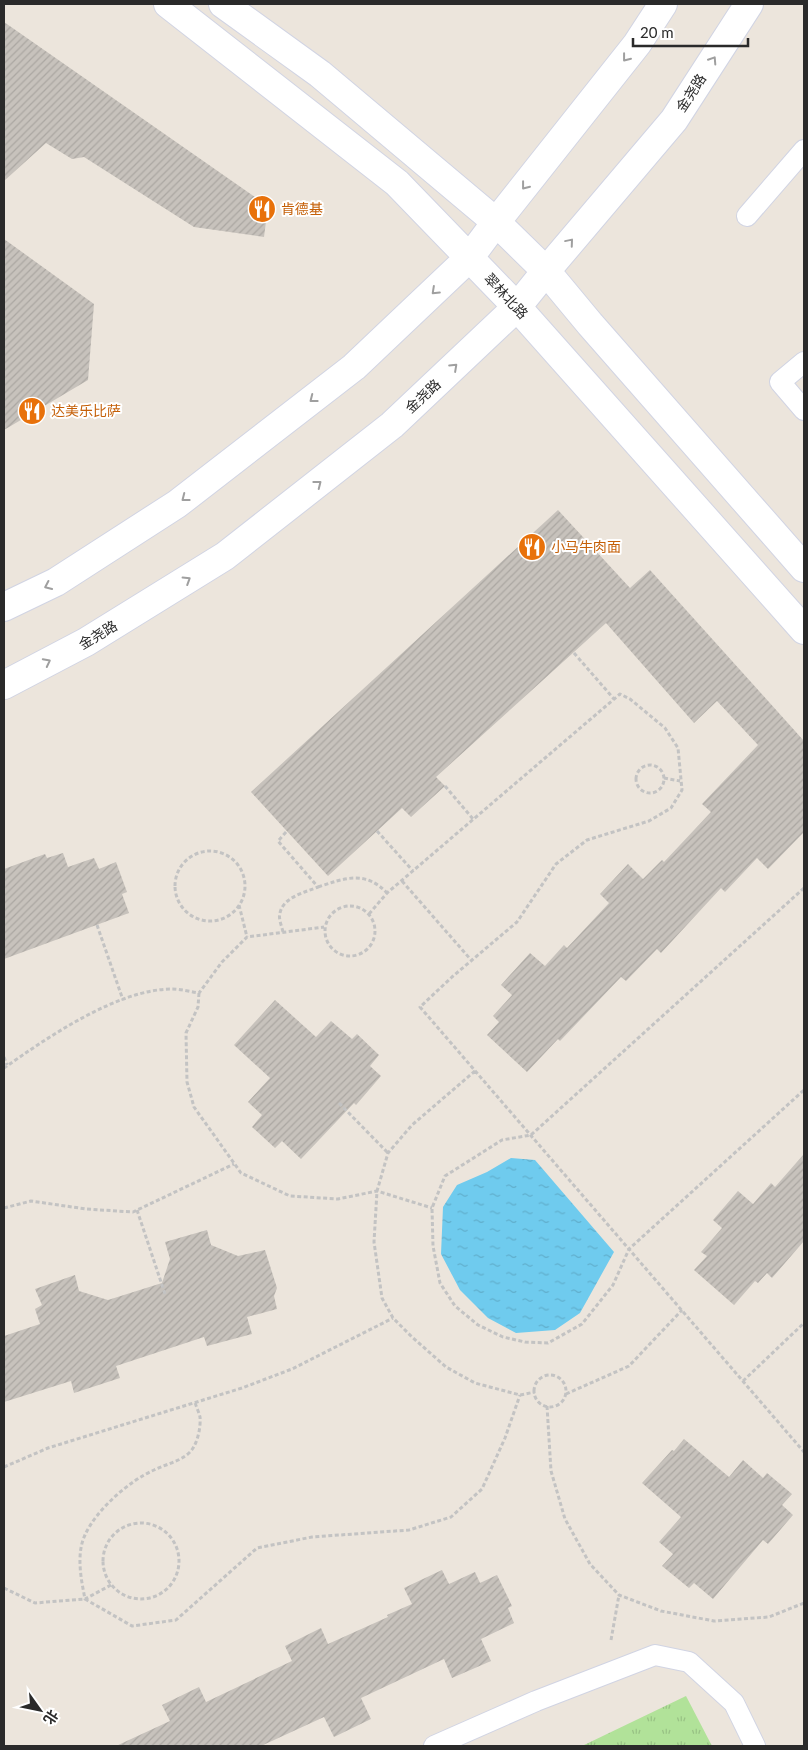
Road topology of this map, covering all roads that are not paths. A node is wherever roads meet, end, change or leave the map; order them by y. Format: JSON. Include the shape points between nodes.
{"nodes":[{"id":1,"x":168,"y":4,"type":"edge"},
{"id":2,"x":223,"y":4,"type":"edge"},
{"id":3,"x":664,"y":4,"type":"edge"},
{"id":4,"x":749,"y":4,"type":"edge"},
{"id":5,"x":804,"y":150,"type":"edge"},
{"id":6,"x":747,"y":216,"type":"dead end"},
{"id":7,"x":496,"y":222,"type":"junction"},
{"id":8,"x":470,"y":257,"type":"junction"},
{"id":9,"x":546,"y":271,"type":"junction"},
{"id":10,"x":517,"y":307,"type":"junction"},
{"id":11,"x":804,"y":362,"type":"edge"},
{"id":12,"x":804,"y":410,"type":"edge"},
{"id":13,"x":804,"y":568,"type":"edge"},
{"id":14,"x":4,"y":607,"type":"edge"},
{"id":15,"x":804,"y":630,"type":"edge"},
{"id":16,"x":4,"y":685,"type":"edge"},
{"id":17,"x":434,"y":1746,"type":"edge"},
{"id":18,"x":755,"y":1746,"type":"edge"}],
"edges":[{"from":1,"to":8,"type":"main road","name":"翠林北路","via":[[397,183]]},
{"from":2,"to":7,"type":"main road","via":[[320,74]]},
{"from":3,"to":7,"type":"main road","one_way":true,"via":[[637,44]]},
{"from":9,"to":4,"type":"main road","name":"金尧路","one_way":true,"via":[[674,120]]},
{"from":5,"to":6,"type":"lane"},
{"from":7,"to":8,"type":"main road"},
{"from":7,"to":9,"type":"main road"},
{"from":8,"to":10,"type":"main road","name":"翠林北路"},
{"from":8,"to":14,"type":"main road","one_way":true,"via":[[354,367],[177,504],[56,582]]},
{"from":9,"to":10,"type":"main road","name":"金尧路"},
{"from":9,"to":13,"type":"main road"},
{"from":10,"to":15,"type":"main road","name":"翠林北路"},
{"from":16,"to":10,"type":"main road","name":"金尧路","one_way":true,"via":[[86,642],[225,556],[392,425]]},
{"from":11,"to":12,"type":"lane","via":[[780,382]]},
{"from":17,"to":18,"type":"lane","via":[[536,1701],[655,1655],[689,1662],[734,1704]]}]}
